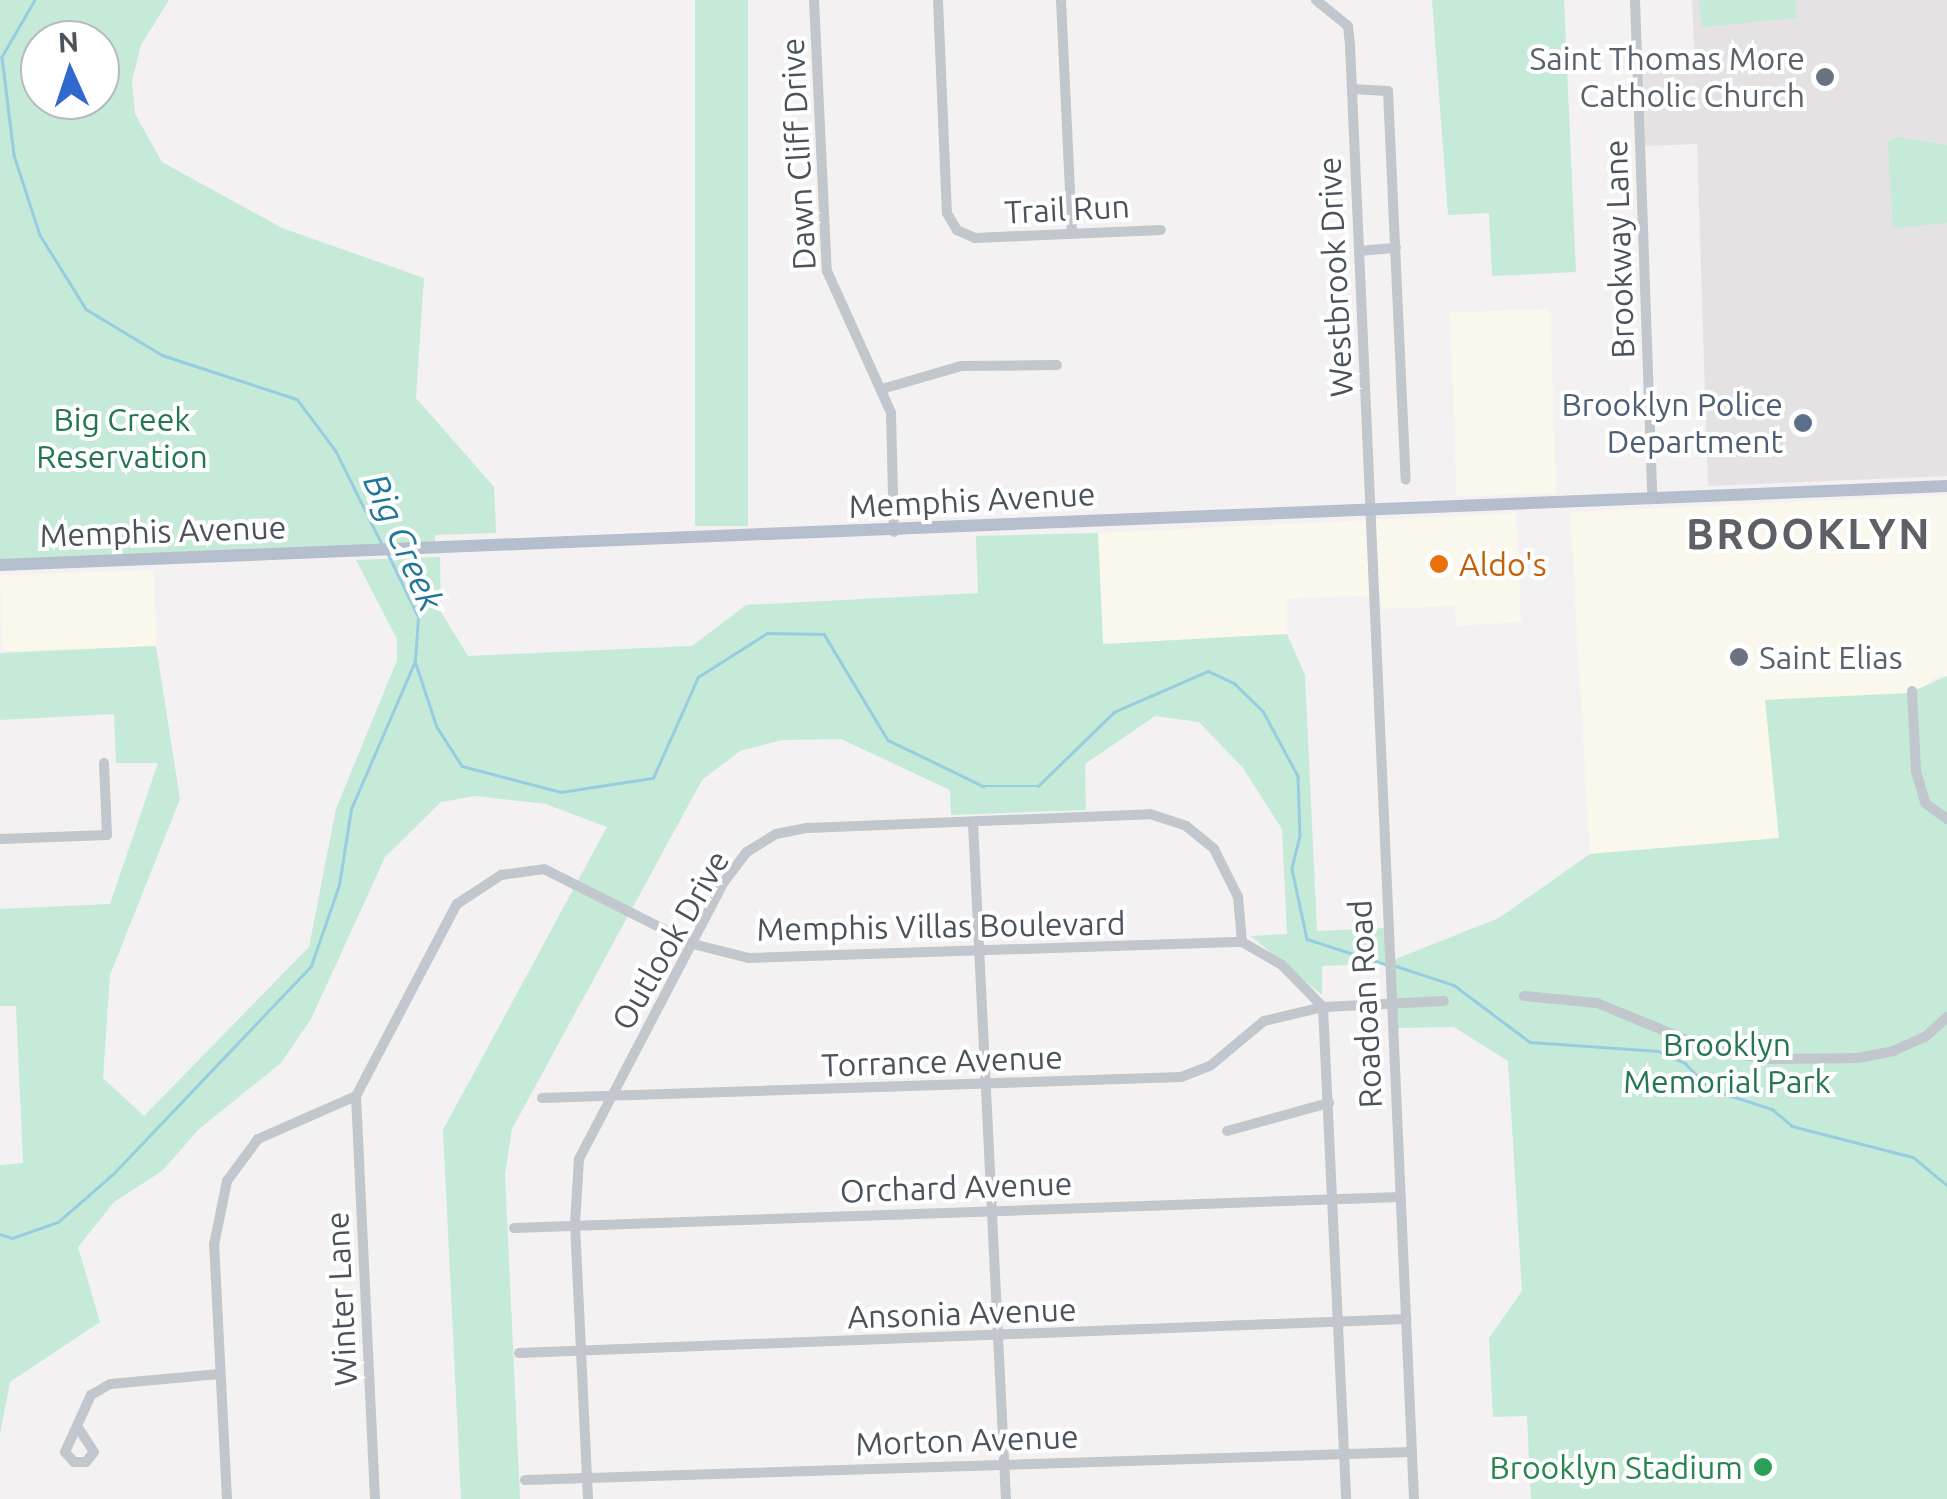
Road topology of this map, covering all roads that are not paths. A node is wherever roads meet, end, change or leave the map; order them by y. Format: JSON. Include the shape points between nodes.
{"nodes":[{"id":1,"x":814,"y":0,"type":"edge"},
{"id":2,"x":938,"y":0,"type":"edge"},
{"id":3,"x":1061,"y":0,"type":"edge"},
{"id":4,"x":1316,"y":0,"type":"edge"},
{"id":5,"x":1635,"y":0,"type":"edge"},
{"id":6,"x":1352,"y":89,"type":"junction"},
{"id":7,"x":1161,"y":230,"type":"dead end"},
{"id":8,"x":1072,"y":233,"type":"junction"},
{"id":9,"x":1396,"y":248,"type":"junction"},
{"id":10,"x":1359,"y":251,"type":"junction"},
{"id":11,"x":1057,"y":365,"type":"dead end"},
{"id":12,"x":882,"y":389,"type":"junction"},
{"id":13,"x":1406,"y":480,"type":"dead end"},
{"id":14,"x":1947,"y":486,"type":"edge"},
{"id":15,"x":1652,"y":496,"type":"junction"},
{"id":16,"x":1371,"y":507,"type":"junction"},
{"id":17,"x":894,"y":532,"type":"junction"},
{"id":18,"x":0,"y":565,"type":"edge"},
{"id":19,"x":1912,"y":690,"type":"dead end"},
{"id":20,"x":104,"y":764,"type":"dead end"},
{"id":21,"x":1947,"y":820,"type":"edge"},
{"id":22,"x":973,"y":824,"type":"junction"},
{"id":23,"x":0,"y":839,"type":"edge"},
{"id":24,"x":1242,"y":942,"type":"junction"},
{"id":25,"x":692,"y":944,"type":"junction"},
{"id":26,"x":980,"y":954,"type":"junction"},
{"id":27,"x":1524,"y":996,"type":"dead end"},
{"id":28,"x":1444,"y":1001,"type":"dead end"},
{"id":29,"x":1389,"y":1004,"type":"junction"},
{"id":30,"x":1323,"y":1007,"type":"junction"},
{"id":31,"x":1947,"y":1017,"type":"edge"},
{"id":32,"x":987,"y":1084,"type":"junction"},
{"id":33,"x":356,"y":1096,"type":"junction"},
{"id":34,"x":542,"y":1098,"type":"dead end"},
{"id":35,"x":610,"y":1098,"type":"junction"},
{"id":36,"x":1329,"y":1103,"type":"junction"},
{"id":37,"x":1227,"y":1131,"type":"dead end"},
{"id":38,"x":1400,"y":1197,"type":"junction"},
{"id":39,"x":1333,"y":1200,"type":"junction"},
{"id":40,"x":994,"y":1210,"type":"junction"},
{"id":41,"x":575,"y":1224,"type":"junction"},
{"id":42,"x":514,"y":1228,"type":"dead end"},
{"id":43,"x":1406,"y":1320,"type":"junction"},
{"id":44,"x":1338,"y":1323,"type":"junction"},
{"id":45,"x":1000,"y":1337,"type":"junction"},
{"id":46,"x":582,"y":1352,"type":"junction"},
{"id":47,"x":520,"y":1353,"type":"dead end"},
{"id":48,"x":220,"y":1374,"type":"junction"},
{"id":49,"x":79,"y":1429,"type":"dead end"},
{"id":50,"x":1344,"y":1452,"type":"junction"},
{"id":51,"x":1411,"y":1452,"type":"junction"},
{"id":52,"x":1005,"y":1464,"type":"junction"},
{"id":53,"x":587,"y":1479,"type":"junction"},
{"id":54,"x":525,"y":1480,"type":"dead end"},
{"id":55,"x":227,"y":1499,"type":"edge"},
{"id":56,"x":375,"y":1499,"type":"edge"},
{"id":57,"x":588,"y":1499,"type":"edge"},
{"id":58,"x":1006,"y":1499,"type":"edge"},
{"id":59,"x":1346,"y":1499,"type":"edge"},
{"id":60,"x":1414,"y":1499,"type":"edge"}],
"edges":[{"from":1,"to":12,"type":"street","name":"Dawn Cliff Drive","via":[[826,271]]},
{"from":2,"to":8,"type":"street","name":"Trail Run","via":[[947,214],[975,238]]},
{"from":3,"to":8,"type":"street"},
{"from":4,"to":6,"type":"street","name":"Westbrook Drive","via":[[1348,26]]},
{"from":5,"to":15,"type":"street","name":"Brookway Lane"},
{"from":6,"to":9,"type":"street","via":[[1388,91]]},
{"from":6,"to":10,"type":"street","name":"Westbrook Drive"},
{"from":7,"to":8,"type":"street","name":"Trail Run"},
{"from":9,"to":10,"type":"street"},
{"from":9,"to":13,"type":"street"},
{"from":10,"to":16,"type":"street","name":"Westbrook Drive"},
{"from":11,"to":12,"type":"street","via":[[961,366]]},
{"from":12,"to":17,"type":"street","name":"Dawn Cliff Drive","via":[[891,413]]},
{"from":14,"to":15,"type":"main road","name":"Memphis Avenue"},
{"from":15,"to":16,"type":"main road","name":"Memphis Avenue"},
{"from":16,"to":17,"type":"main road","name":"Memphis Avenue"},
{"from":16,"to":29,"type":"street","name":"Roadoan Road"},
{"from":17,"to":18,"type":"main road","name":"Memphis Avenue"},
{"from":19,"to":21,"type":"street","via":[[1916,771],[1925,803]]},
{"from":20,"to":23,"type":"street","via":[[106,835]]},
{"from":22,"to":24,"type":"street","name":"Outlook Drive","via":[[1150,814],[1186,826],[1214,848],[1229,872]]},
{"from":22,"to":25,"type":"street","name":"Outlook Drive","via":[[776,834],[747,852],[724,882]]},
{"from":22,"to":26,"type":"street"},
{"from":24,"to":26,"type":"street","name":"Memphis Villas Boulevard"},
{"from":24,"to":30,"type":"street","via":[[1282,965]]},
{"from":25,"to":26,"type":"street","name":"Memphis Villas Boulevard","via":[[792,960]]},
{"from":25,"to":33,"type":"street","name":"Memphis Villas Boulevard","via":[[568,877],[544,869],[501,875],[457,904]]},
{"from":25,"to":35,"type":"street","name":"Outlook Drive"},
{"from":26,"to":32,"type":"street"},
{"from":27,"to":31,"type":"street","via":[[1596,1003],[1706,1048],[1767,1058],[1858,1058],[1925,1036]]},
{"from":28,"to":29,"type":"street"},
{"from":29,"to":30,"type":"street"},
{"from":29,"to":38,"type":"street","name":"Roadoan Road"},
{"from":30,"to":32,"type":"street","name":"Torrance Avenue","via":[[1264,1021],[1210,1066],[1181,1077]]},
{"from":30,"to":36,"type":"street"},
{"from":32,"to":35,"type":"street","name":"Torrance Avenue"},
{"from":32,"to":40,"type":"street"},
{"from":33,"to":48,"type":"street","via":[[258,1139],[227,1181],[214,1245]]},
{"from":33,"to":56,"type":"street","name":"Winter Lane"},
{"from":34,"to":35,"type":"street","name":"Torrance Avenue"},
{"from":35,"to":41,"type":"street","name":"Outlook Drive","via":[[579,1160]]},
{"from":36,"to":37,"type":"street"},
{"from":36,"to":39,"type":"street"},
{"from":38,"to":39,"type":"street","name":"Orchard Avenue"},
{"from":38,"to":43,"type":"street","name":"Roadoan Road"},
{"from":39,"to":40,"type":"street","name":"Orchard Avenue"},
{"from":39,"to":44,"type":"street"},
{"from":40,"to":41,"type":"street","name":"Orchard Avenue"},
{"from":40,"to":45,"type":"street"},
{"from":41,"to":42,"type":"street","name":"Orchard Avenue"},
{"from":41,"to":46,"type":"street","name":"Outlook Drive"},
{"from":43,"to":44,"type":"street","name":"Ansonia Avenue"},
{"from":43,"to":51,"type":"street","name":"Roadoan Road"},
{"from":44,"to":45,"type":"street","name":"Ansonia Avenue"},
{"from":44,"to":50,"type":"street"},
{"from":45,"to":46,"type":"street","name":"Ansonia Avenue"},
{"from":45,"to":52,"type":"street"},
{"from":46,"to":47,"type":"street","name":"Ansonia Avenue"},
{"from":46,"to":53,"type":"street","name":"Outlook Drive"},
{"from":48,"to":49,"type":"street","via":[[110,1384],[91,1394]]},
{"from":48,"to":55,"type":"street"},
{"from":50,"to":51,"type":"street","name":"Morton Avenue"},
{"from":50,"to":52,"type":"street","name":"Morton Avenue"},
{"from":50,"to":59,"type":"street"},
{"from":51,"to":60,"type":"street","name":"Roadoan Road"},
{"from":52,"to":53,"type":"street","name":"Morton Avenue"},
{"from":52,"to":58,"type":"street"},
{"from":53,"to":54,"type":"street","name":"Morton Avenue"},
{"from":53,"to":57,"type":"street","name":"Outlook Drive"}]}
